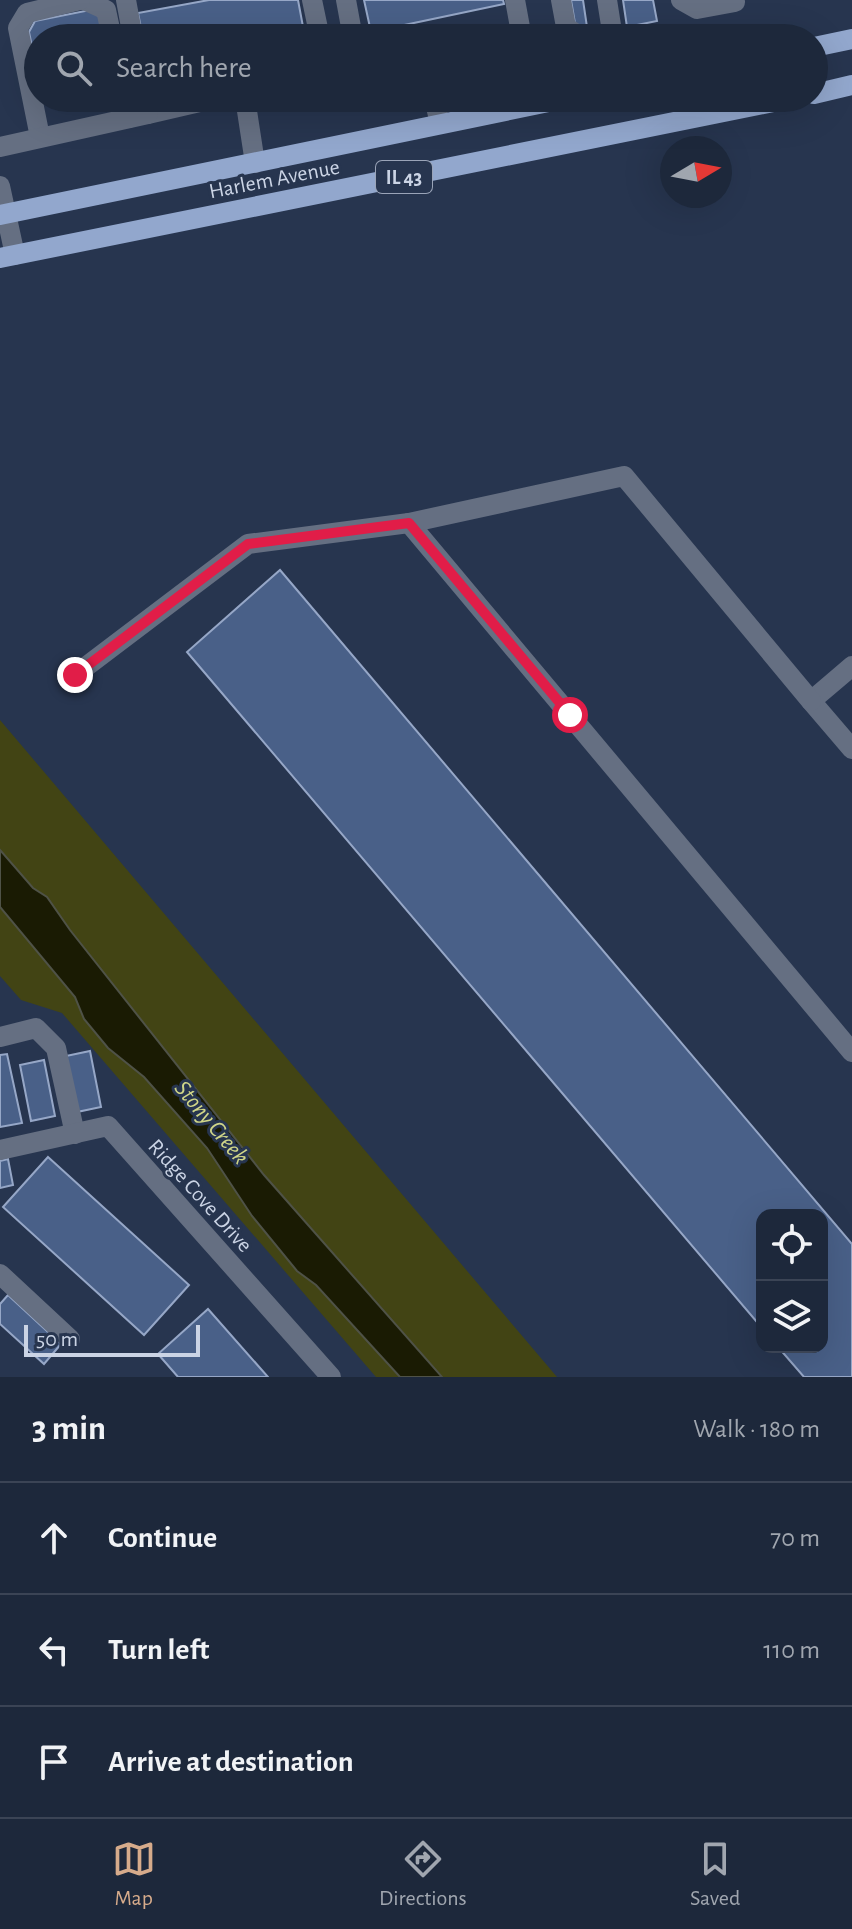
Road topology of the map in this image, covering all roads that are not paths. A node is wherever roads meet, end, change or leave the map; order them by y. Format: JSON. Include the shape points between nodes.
{"nodes":[{"id":1,"x":82,"y":0,"type":"edge"},
{"id":2,"x":126,"y":0,"type":"edge"},
{"id":3,"x":312,"y":0,"type":"edge"},
{"id":4,"x":346,"y":0,"type":"edge"},
{"id":5,"x":515,"y":0,"type":"edge"},
{"id":6,"x":561,"y":0,"type":"edge"},
{"id":7,"x":607,"y":0,"type":"edge"},
{"id":8,"x":681,"y":0,"type":"edge"},
{"id":9,"x":735,"y":2,"type":"edge"},
{"id":10,"x":106,"y":5,"type":"edge"},
{"id":11,"x":130,"y":24,"type":"edge"},
{"id":12,"x":317,"y":24,"type":"edge"},
{"id":13,"x":350,"y":24,"type":"edge"},
{"id":14,"x":519,"y":24,"type":"edge"},
{"id":15,"x":565,"y":24,"type":"edge"},
{"id":16,"x":611,"y":24,"type":"edge"},
{"id":17,"x":852,"y":39,"type":"edge"},
{"id":18,"x":828,"y":44,"type":"edge"},
{"id":19,"x":24,"y":58,"type":"edge"},
{"id":20,"x":852,"y":85,"type":"edge"},
{"id":21,"x":828,"y":91,"type":"edge"},
{"id":22,"x":35,"y":112,"type":"edge"},
{"id":23,"x":120,"y":112,"type":"edge"},
{"id":24,"x":247,"y":112,"type":"edge"},
{"id":25,"x":437,"y":112,"type":"edge"},
{"id":26,"x":499,"y":112,"type":"edge"},
{"id":27,"x":723,"y":112,"type":"edge"},
{"id":28,"x":440,"y":124,"type":"junction"},
{"id":29,"x":40,"y":137,"type":"junction"},
{"id":30,"x":0,"y":147,"type":"edge"},
{"id":31,"x":255,"y":163,"type":"junction"},
{"id":32,"x":0,"y":186,"type":"edge"},
{"id":33,"x":3,"y":215,"type":"edge"},
{"id":34,"x":7,"y":256,"type":"edge"},
{"id":35,"x":409,"y":523,"type":"junction"},
{"id":36,"x":852,"y":666,"type":"edge"},
{"id":37,"x":75,"y":675,"type":"dead end"},
{"id":38,"x":811,"y":701,"type":"junction"},
{"id":39,"x":852,"y":749,"type":"edge"},
{"id":40,"x":0,"y":1037,"type":"edge"},
{"id":41,"x":852,"y":1052,"type":"edge"},
{"id":42,"x":75,"y":1134,"type":"junction"},
{"id":43,"x":0,"y":1150,"type":"edge"},
{"id":44,"x":0,"y":1274,"type":"edge"},
{"id":45,"x":70,"y":1339,"type":"dead end"},
{"id":46,"x":331,"y":1377,"type":"edge"}],
"edges":[{"from":1,"to":10,"type":"street"},
{"from":1,"to":19,"type":"street","via":[[27,13],[18,28]]},
{"from":2,"to":11,"type":"street"},
{"from":3,"to":12,"type":"street"},
{"from":4,"to":13,"type":"street"},
{"from":5,"to":14,"type":"street"},
{"from":6,"to":15,"type":"street"},
{"from":7,"to":16,"type":"street"},
{"from":8,"to":9,"type":"street","via":[[697,9]]},
{"from":17,"to":18,"type":"main road"},
{"from":20,"to":21,"type":"main road"},
{"from":22,"to":29,"type":"street"},
{"from":23,"to":29,"type":"street"},
{"from":24,"to":31,"type":"street"},
{"from":25,"to":28,"type":"street"},
{"from":26,"to":28,"type":"main road","name":"Harlem Avenue","number":"IL 43"},
{"from":27,"to":34,"type":"main road","name":"Harlem Avenue","number":"IL 43"},
{"from":28,"to":31,"type":"main road","name":"Harlem Avenue","number":"IL 43"},
{"from":29,"to":30,"type":"street"},
{"from":31,"to":33,"type":"main road","name":"Harlem Avenue","number":"IL 43"},
{"from":32,"to":33,"type":"street"},
{"from":33,"to":34,"type":"street"},
{"from":35,"to":37,"type":"street","via":[[248,544]]},
{"from":35,"to":38,"type":"street","via":[[624,476]]},
{"from":35,"to":41,"type":"street"},
{"from":36,"to":38,"type":"street"},
{"from":38,"to":39,"type":"street"},
{"from":40,"to":42,"type":"street","via":[[36,1028],[56,1048]]},
{"from":42,"to":43,"type":"street","name":"Ridge Cove Drive"},
{"from":42,"to":46,"type":"street","name":"Ridge Cove Drive","via":[[108,1126]]},
{"from":44,"to":45,"type":"street"}]}
